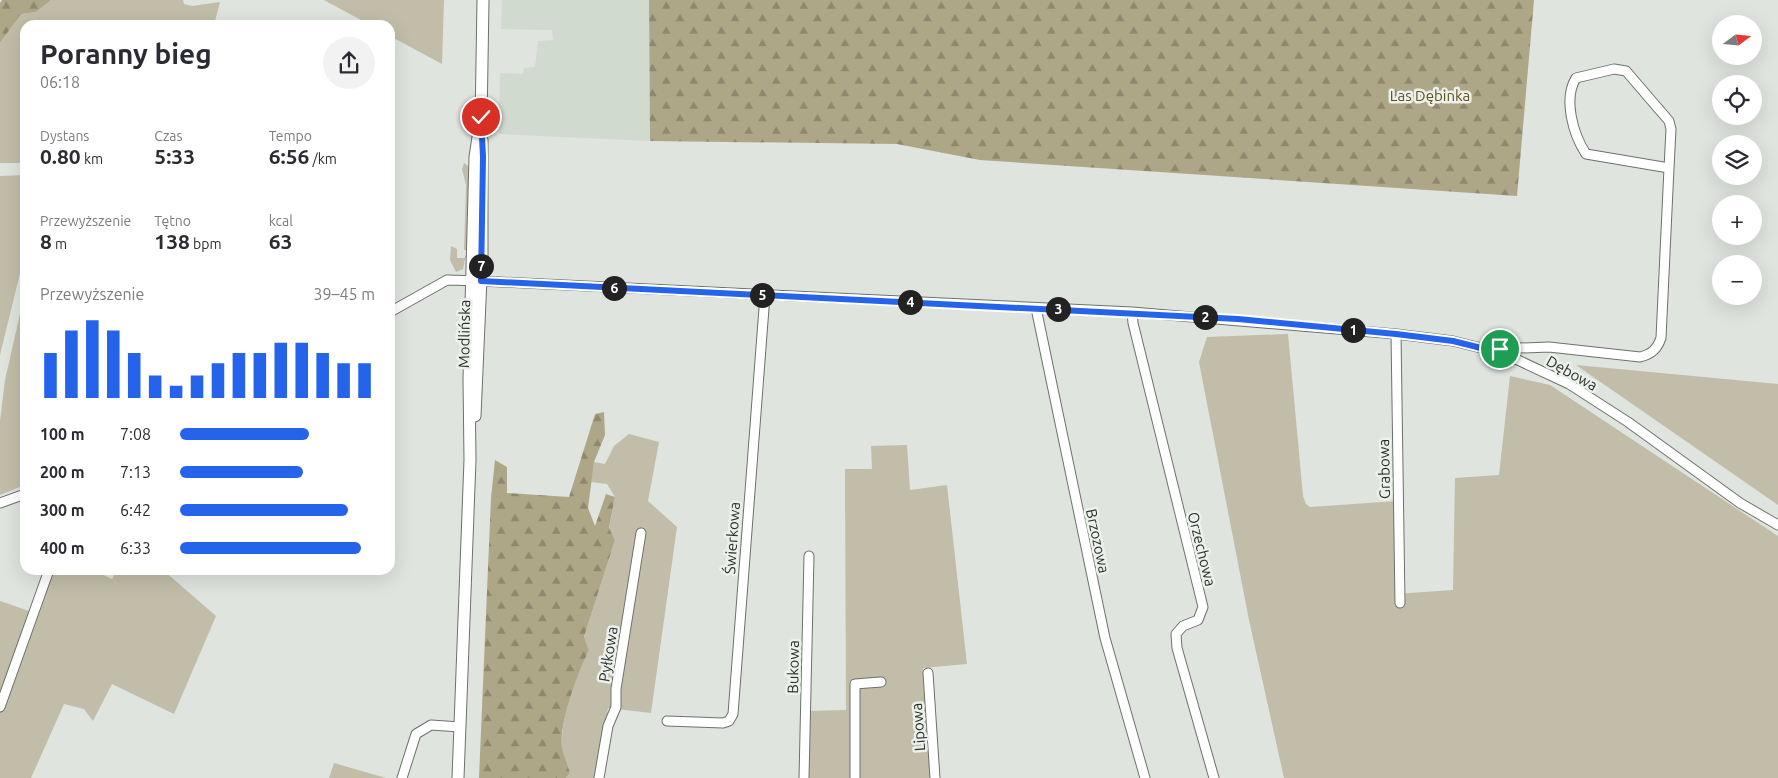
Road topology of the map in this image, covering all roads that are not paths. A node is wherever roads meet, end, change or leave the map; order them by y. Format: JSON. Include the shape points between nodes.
{"nodes":[{"id":1,"x":483,"y":0,"type":"edge"},
{"id":2,"x":1669,"y":168,"type":"junction"},
{"id":3,"x":476,"y":281,"type":"junction"},
{"id":4,"x":765,"y":295,"type":"junction"},
{"id":5,"x":1036,"y":308,"type":"junction"},
{"id":6,"x":395,"y":309,"type":"edge"},
{"id":7,"x":1132,"y":312,"type":"junction"},
{"id":8,"x":1396,"y":334,"type":"junction"},
{"id":9,"x":1485,"y":349,"type":"junction"},
{"id":10,"x":20,"y":496,"type":"edge"},
{"id":11,"x":0,"y":503,"type":"edge"},
{"id":12,"x":1778,"y":525,"type":"edge"},
{"id":13,"x":641,"y":533,"type":"dead end"},
{"id":14,"x":809,"y":556,"type":"dead end"},
{"id":15,"x":48,"y":575,"type":"edge"},
{"id":16,"x":1400,"y":603,"type":"dead end"},
{"id":17,"x":928,"y":673,"type":"dead end"},
{"id":18,"x":881,"y":682,"type":"dead end"},
{"id":19,"x":0,"y":706,"type":"edge"},
{"id":20,"x":667,"y":721,"type":"dead end"},
{"id":21,"x":460,"y":726,"type":"junction"},
{"id":22,"x":402,"y":778,"type":"edge"},
{"id":23,"x":458,"y":778,"type":"edge"},
{"id":24,"x":599,"y":778,"type":"edge"},
{"id":25,"x":804,"y":778,"type":"edge"},
{"id":26,"x":855,"y":778,"type":"edge"},
{"id":27,"x":935,"y":778,"type":"edge"},
{"id":28,"x":1145,"y":778,"type":"edge"},
{"id":29,"x":1214,"y":778,"type":"edge"}],
"edges":[{"from":1,"to":3,"type":"main road","name":"Modlińska","via":[[483,157]]},
{"from":2,"to":2,"type":"street","via":[[1669,121],[1626,71],[1614,69],[1576,78],[1570,87],[1569,102],[1579,143],[1586,154]]},
{"from":2,"to":9,"type":"street","via":[[1661,338],[1657,348],[1640,357],[1548,347]]},
{"from":3,"to":4,"type":"street","name":"Dębowa"},
{"from":3,"to":6,"type":"street","name":"Dębowa","via":[[447,280]]},
{"from":3,"to":21,"type":"main road","name":"Modlińska","via":[[477,398],[470,460]]},
{"from":4,"to":5,"type":"street","name":"Dębowa"},
{"from":4,"to":20,"type":"street","name":"Świerkowa","via":[[733,714],[729,721],[723,723]]},
{"from":5,"to":7,"type":"street","name":"Dębowa"},
{"from":5,"to":28,"type":"street","name":"Brzozowa","via":[[1105,638]]},
{"from":7,"to":8,"type":"street","name":"Dębowa"},
{"from":7,"to":29,"type":"street","name":"Orzechowa","via":[[1203,608],[1198,620],[1183,626],[1176,634]]},
{"from":8,"to":9,"type":"street","name":"Dębowa","via":[[1453,341]]},
{"from":8,"to":16,"type":"street","name":"Grabowa"},
{"from":9,"to":12,"type":"street","name":"Dębowa","via":[[1505,354],[1569,384],[1628,422],[1740,503]]},
{"from":10,"to":11,"type":"street"},
{"from":13,"to":24,"type":"street","name":"Pyłkowa","via":[[616,689],[616,707],[608,726]]},
{"from":14,"to":25,"type":"street","name":"Bukowa"},
{"from":15,"to":19,"type":"street"},
{"from":17,"to":27,"type":"street","name":"Lipowa"},
{"from":18,"to":26,"type":"street","via":[[855,684]]},
{"from":21,"to":22,"type":"street","via":[[431,726],[416,734]]},
{"from":21,"to":23,"type":"main road","name":"Modlińska"}]}
